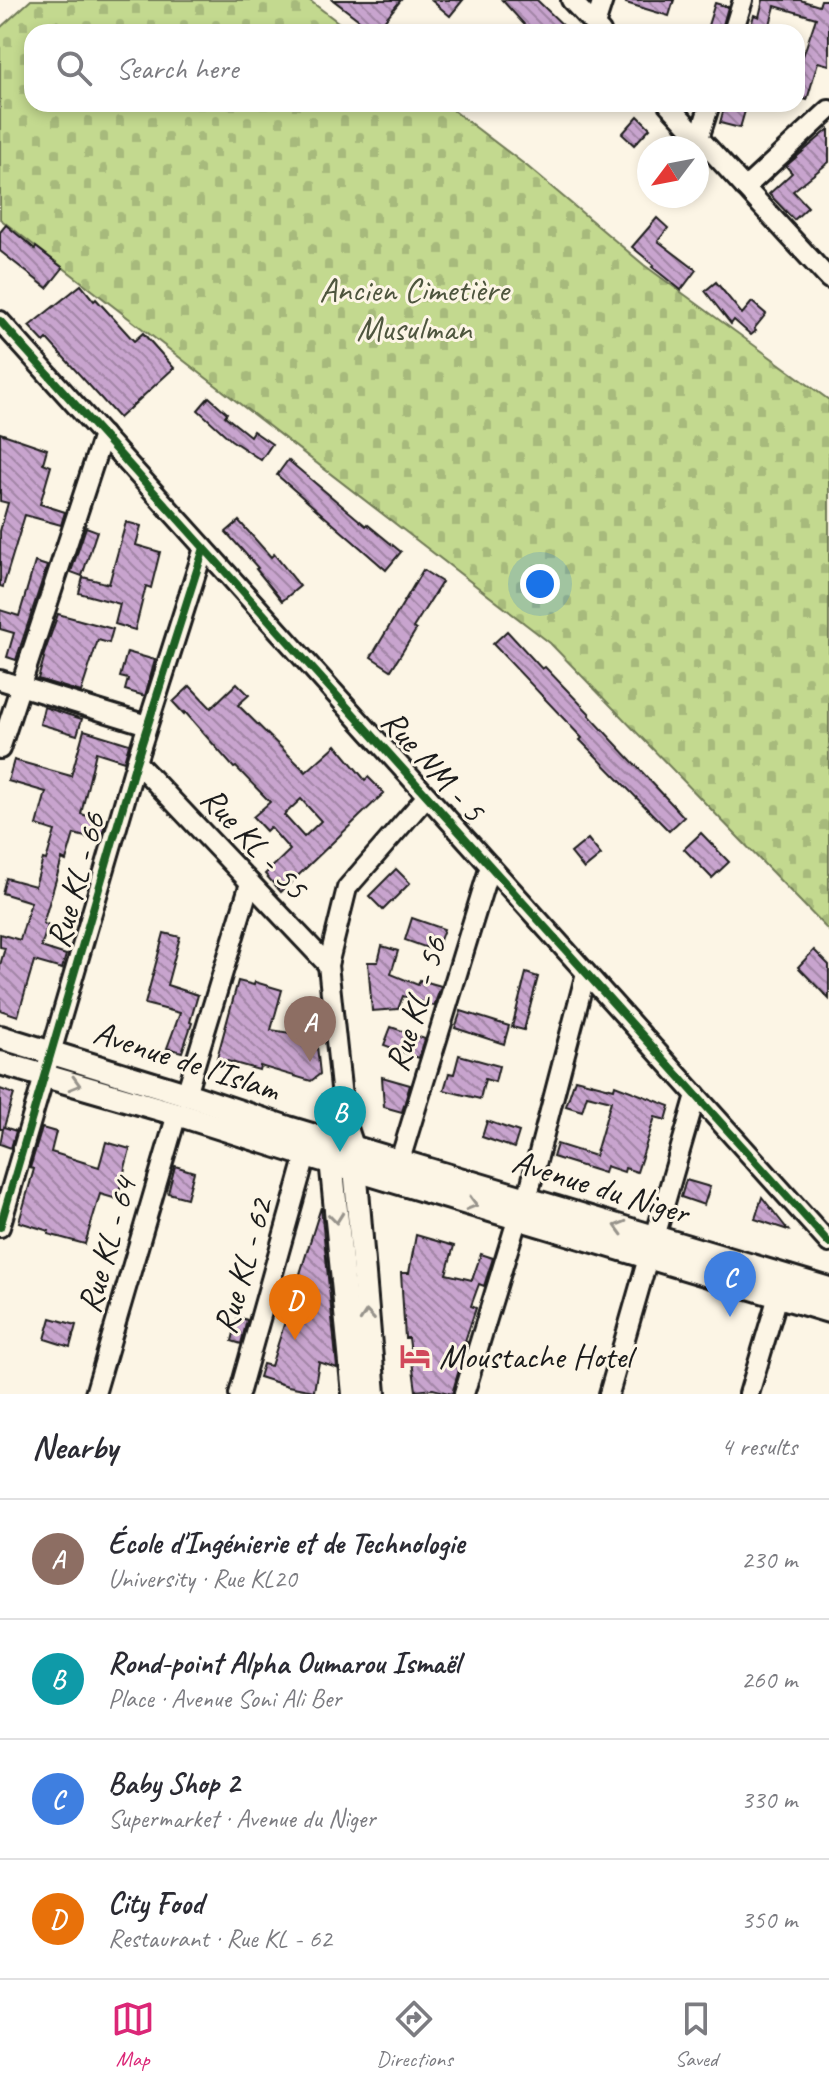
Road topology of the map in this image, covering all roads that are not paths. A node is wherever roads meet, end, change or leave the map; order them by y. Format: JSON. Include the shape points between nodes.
{"nodes":[{"id":1,"x":571,"y":0,"type":"edge"},
{"id":2,"x":603,"y":0,"type":"edge"},
{"id":3,"x":743,"y":0,"type":"edge"},
{"id":4,"x":593,"y":24,"type":"edge"},
{"id":5,"x":599,"y":24,"type":"edge"},
{"id":6,"x":736,"y":24,"type":"edge"},
{"id":7,"x":829,"y":110,"type":"edge"},
{"id":8,"x":675,"y":112,"type":"edge"},
{"id":9,"x":707,"y":112,"type":"edge"},
{"id":10,"x":697,"y":136,"type":"edge"},
{"id":11,"x":700,"y":136,"type":"edge"},
{"id":12,"x":709,"y":149,"type":"edge"},
{"id":13,"x":745,"y":188,"type":"junction"},
{"id":14,"x":829,"y":279,"type":"edge"},
{"id":15,"x":0,"y":321,"type":"edge"},
{"id":16,"x":103,"y":435,"type":"junction"},
{"id":17,"x":204,"y":548,"type":"junction"},
{"id":18,"x":0,"y":680,"type":"edge"},
{"id":19,"x":20,"y":686,"type":"junction"},
{"id":20,"x":147,"y":725,"type":"junction"},
{"id":21,"x":0,"y":749,"type":"edge"},
{"id":22,"x":136,"y":762,"type":"junction"},
{"id":23,"x":427,"y":796,"type":"junction"},
{"id":24,"x":490,"y":866,"type":"junction"},
{"id":25,"x":250,"y":883,"type":"junction"},
{"id":26,"x":328,"y":965,"type":"junction"},
{"id":27,"x":586,"y":973,"type":"junction"},
{"id":28,"x":0,"y":1037,"type":"edge"},
{"id":29,"x":52,"y":1052,"type":"junction"},
{"id":30,"x":0,"y":1063,"type":"edge"},
{"id":31,"x":45,"y":1075,"type":"junction"},
{"id":32,"x":696,"y":1095,"type":"junction"},
{"id":33,"x":182,"y":1104,"type":"junction"},
{"id":34,"x":344,"y":1116,"type":"junction"},
{"id":35,"x":354,"y":1146,"type":"junction"},
{"id":36,"x":330,"y":1151,"type":"junction"},
{"id":37,"x":306,"y":1155,"type":"junction"},
{"id":38,"x":354,"y":1169,"type":"junction"},
{"id":39,"x":399,"y":1171,"type":"junction"},
{"id":40,"x":522,"y":1208,"type":"junction"},
{"id":41,"x":0,"y":1227,"type":"edge"},
{"id":42,"x":829,"y":1243,"type":"edge"},
{"id":43,"x":651,"y":1247,"type":"junction"},
{"id":44,"x":781,"y":1286,"type":"junction"},
{"id":45,"x":829,"y":1289,"type":"edge"},
{"id":46,"x":829,"y":1311,"type":"edge"},
{"id":47,"x":95,"y":1394,"type":"edge"},
{"id":48,"x":239,"y":1394,"type":"edge"},
{"id":49,"x":354,"y":1394,"type":"edge"},
{"id":50,"x":374,"y":1394,"type":"edge"},
{"id":51,"x":464,"y":1394,"type":"edge"},
{"id":52,"x":609,"y":1394,"type":"edge"},
{"id":53,"x":749,"y":1394,"type":"edge"}],
"edges":[{"from":1,"to":4,"type":"street"},
{"from":2,"to":5,"type":"street"},
{"from":3,"to":6,"type":"street"},
{"from":7,"to":13,"type":"street"},
{"from":8,"to":10,"type":"street"},
{"from":9,"to":11,"type":"street"},
{"from":12,"to":13,"type":"street"},
{"from":13,"to":14,"type":"street"},
{"from":15,"to":16,"type":"street","name":"Rue NM - 5"},
{"from":16,"to":17,"type":"street","name":"Rue NM - 5"},
{"from":16,"to":19,"type":"street"},
{"from":17,"to":20,"type":"street","name":"Rue KL - 66"},
{"from":17,"to":23,"type":"street","name":"Rue NM - 5"},
{"from":18,"to":19,"type":"street"},
{"from":19,"to":20,"type":"street"},
{"from":19,"to":21,"type":"street"},
{"from":20,"to":22,"type":"street","name":"Rue KL - 66"},
{"from":22,"to":25,"type":"street","name":"Rue KL - 55"},
{"from":22,"to":29,"type":"street","name":"Rue KL - 66"},
{"from":23,"to":24,"type":"street","name":"Rue NM - 5"},
{"from":23,"to":26,"type":"street","via":[[347,888]]},
{"from":24,"to":27,"type":"street","name":"Rue NM - 5"},
{"from":24,"to":39,"type":"street","name":"Rue KL - 56"},
{"from":25,"to":26,"type":"street","name":"Rue KL - 55"},
{"from":25,"to":33,"type":"street","name":"Rue KL - 64"},
{"from":26,"to":34,"type":"street"},
{"from":27,"to":32,"type":"street","name":"Rue NM - 5"},
{"from":27,"to":40,"type":"street"},
{"from":28,"to":29,"type":"main road","name":"Avenue de l'Islam"},
{"from":29,"to":31,"type":"street","name":"Rue KL - 66"},
{"from":29,"to":33,"type":"main road","name":"Avenue de l'Islam"},
{"from":30,"to":31,"type":"main road","name":"Avenue de l'Islam"},
{"from":31,"to":33,"type":"main road","name":"Avenue de l'Islam","one_way":true},
{"from":31,"to":41,"type":"street","name":"Rue KL - 66"},
{"from":32,"to":42,"type":"street","name":"Rue NM - 5"},
{"from":32,"to":43,"type":"street"},
{"from":33,"to":36,"type":"main road","name":"Avenue de l'Islam","via":[[288,1128]]},
{"from":33,"to":37,"type":"main road","name":"Avenue de l'Islam"},
{"from":33,"to":47,"type":"street","name":"Rue KL - 64"},
{"from":34,"to":35,"type":"street"},
{"from":34,"to":36,"type":"street"},
{"from":35,"to":36,"type":"main road","name":"Avenue de l'Islam"},
{"from":35,"to":38,"type":"main road"},
{"from":35,"to":39,"type":"main road","name":"Avenue du Niger"},
{"from":36,"to":37,"type":"main road","name":"Avenue de l'Islam"},
{"from":36,"to":38,"type":"main road"},
{"from":36,"to":49,"type":"main road","one_way":true},
{"from":37,"to":48,"type":"street","name":"Rue KL - 62"},
{"from":38,"to":39,"type":"main road"},
{"from":50,"to":38,"type":"main road","one_way":true},
{"from":39,"to":40,"type":"main road","name":"Avenue du Niger"},
{"from":40,"to":43,"type":"main road","name":"Avenue du Niger"},
{"from":40,"to":51,"type":"street"},
{"from":43,"to":44,"type":"main road","name":"Avenue du Niger"},
{"from":43,"to":52,"type":"street"},
{"from":44,"to":45,"type":"main road","name":"Avenue du Niger"},
{"from":44,"to":46,"type":"main road","name":"Avenue du Niger"},
{"from":44,"to":53,"type":"street"}]}
